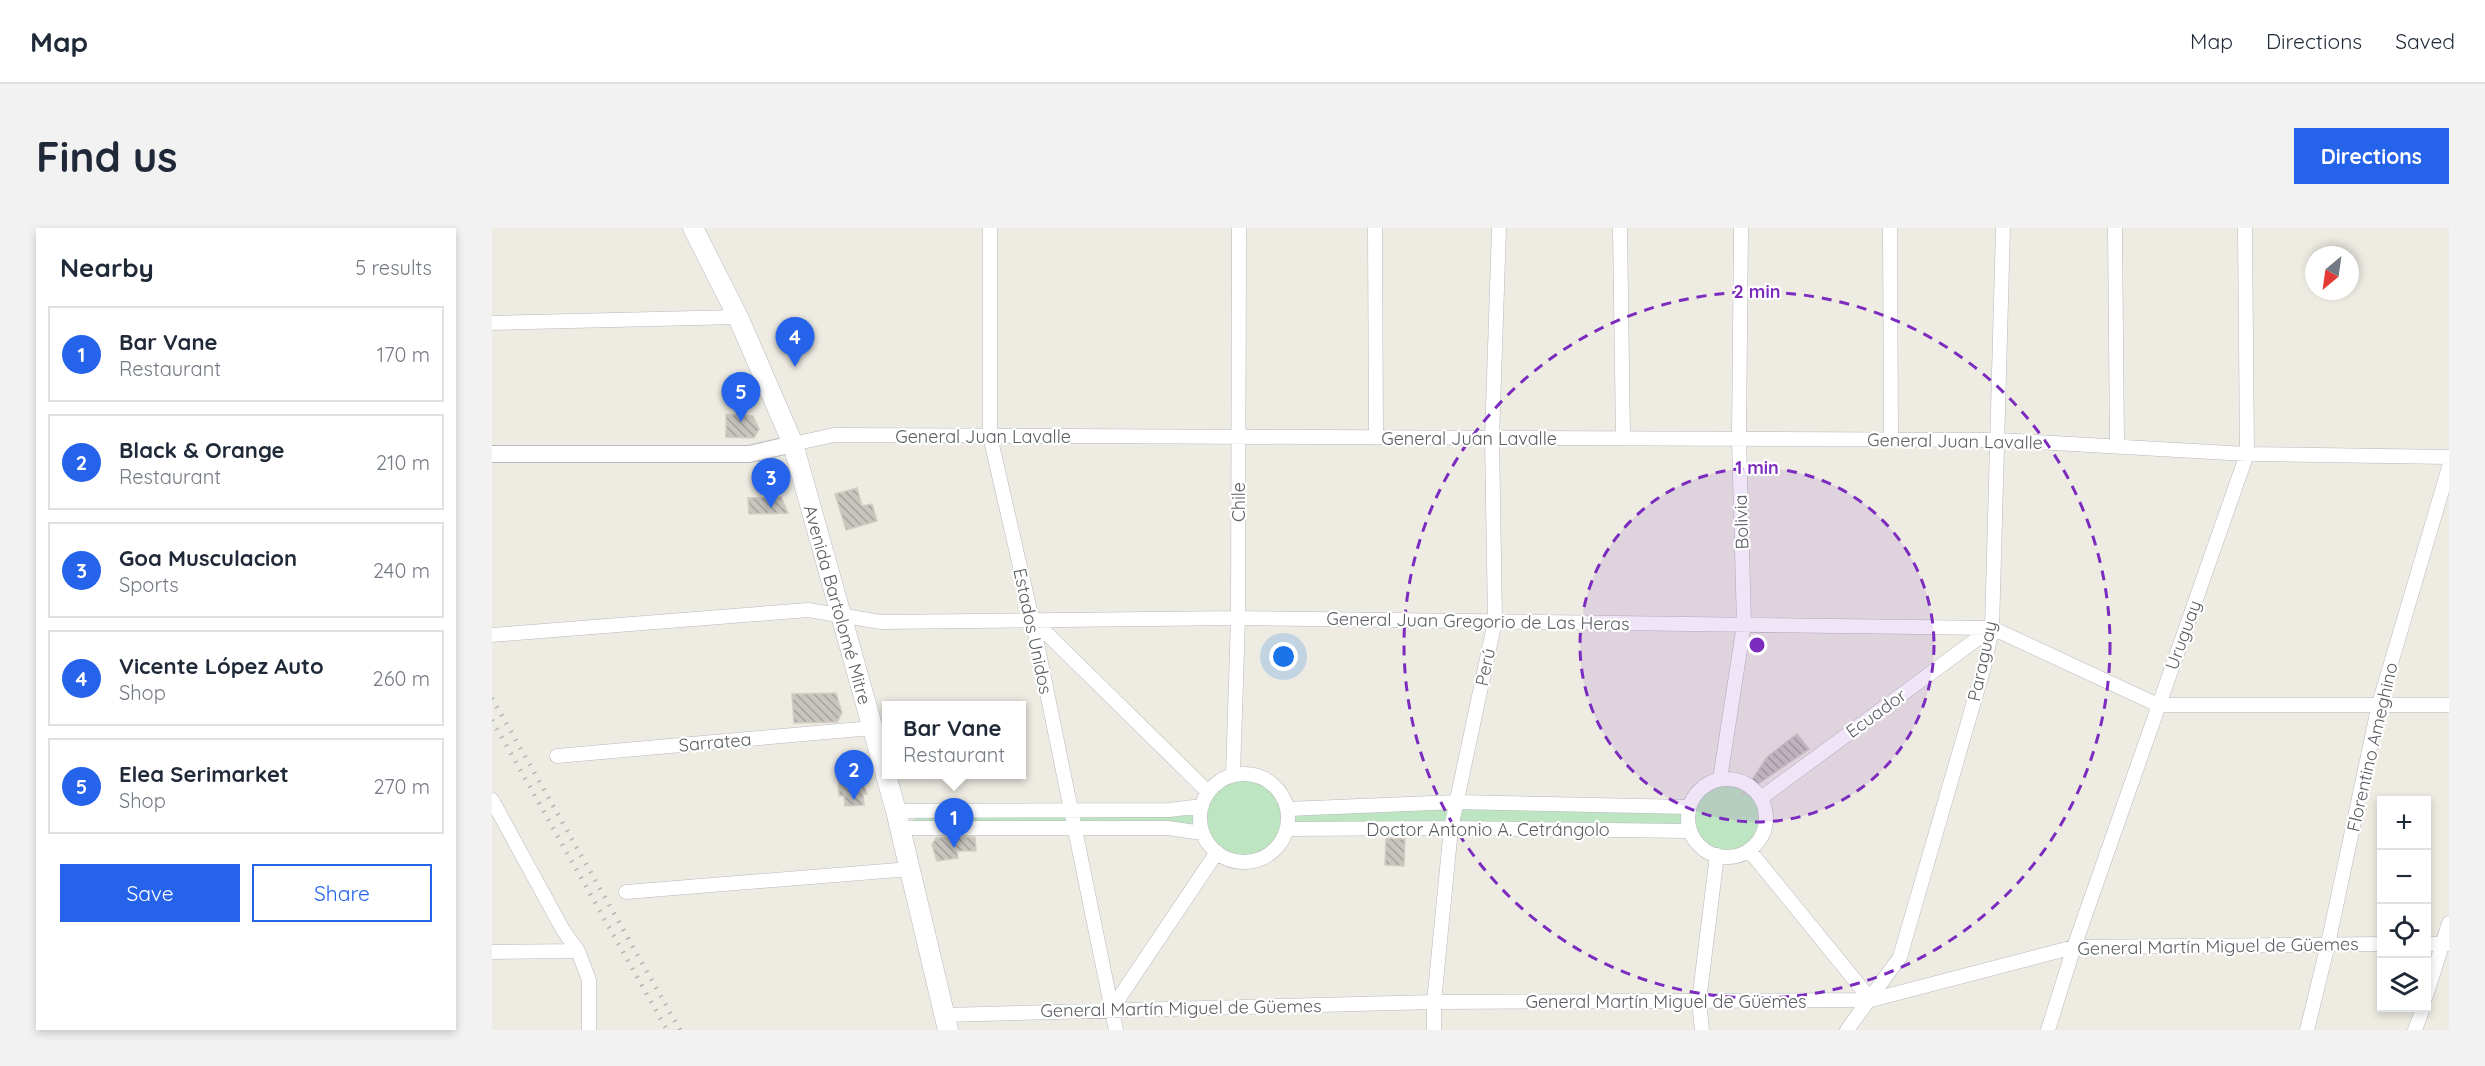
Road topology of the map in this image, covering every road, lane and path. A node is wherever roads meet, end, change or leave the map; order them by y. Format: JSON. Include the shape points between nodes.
{"nodes":[{"id":1,"x":693,"y":228,"type":"edge"},
{"id":2,"x":990,"y":228,"type":"edge"},
{"id":3,"x":1239,"y":228,"type":"edge"},
{"id":4,"x":1375,"y":228,"type":"edge"},
{"id":5,"x":1499,"y":228,"type":"edge"},
{"id":6,"x":1620,"y":228,"type":"edge"},
{"id":7,"x":1741,"y":228,"type":"edge"},
{"id":8,"x":1890,"y":228,"type":"edge"},
{"id":9,"x":2003,"y":228,"type":"edge"},
{"id":10,"x":2115,"y":228,"type":"edge"},
{"id":11,"x":2245,"y":228,"type":"edge"},
{"id":12,"x":738,"y":317,"type":"junction"},
{"id":13,"x":492,"y":323,"type":"edge"},
{"id":14,"x":990,"y":436,"type":"junction"},
{"id":15,"x":1239,"y":437,"type":"junction"},
{"id":16,"x":1376,"y":437,"type":"junction"},
{"id":17,"x":1492,"y":438,"type":"junction"},
{"id":18,"x":1623,"y":438,"type":"junction"},
{"id":19,"x":1738,"y":439,"type":"junction"},
{"id":20,"x":1891,"y":440,"type":"junction"},
{"id":21,"x":1999,"y":440,"type":"junction"},
{"id":22,"x":793,"y":444,"type":"junction"},
{"id":23,"x":2116,"y":446,"type":"junction"},
{"id":24,"x":492,"y":454,"type":"edge"},
{"id":25,"x":2247,"y":454,"type":"junction"},
{"id":26,"x":2449,"y":457,"type":"edge"},
{"id":27,"x":2449,"y":467,"type":"edge"},
{"id":28,"x":841,"y":614,"type":"junction"},
{"id":29,"x":1238,"y":618,"type":"junction"},
{"id":30,"x":1032,"y":619,"type":"junction"},
{"id":31,"x":1495,"y":621,"type":"junction"},
{"id":32,"x":1743,"y":624,"type":"junction"},
{"id":33,"x":1992,"y":628,"type":"junction"},
{"id":34,"x":492,"y":634,"type":"edge"},
{"id":35,"x":2379,"y":704,"type":"junction"},
{"id":36,"x":2158,"y":705,"type":"junction"},
{"id":37,"x":2449,"y":705,"type":"edge"},
{"id":38,"x":872,"y":728,"type":"junction"},
{"id":39,"x":557,"y":756,"type":"dead end"},
{"id":40,"x":882,"y":763,"type":"edge"},
{"id":41,"x":1233,"y":776,"type":"junction"},
{"id":42,"x":887,"y":779,"type":"edge"},
{"id":43,"x":1720,"y":779,"type":"junction"},
{"id":44,"x":1208,"y":792,"type":"junction"},
{"id":45,"x":1761,"y":798,"type":"junction"},
{"id":46,"x":492,"y":800,"type":"edge"},
{"id":47,"x":1456,"y":802,"type":"junction"},
{"id":48,"x":1202,"y":806,"type":"junction"},
{"id":49,"x":1689,"y":807,"type":"junction"},
{"id":50,"x":1287,"y":809,"type":"junction"},
{"id":51,"x":1070,"y":810,"type":"junction"},
{"id":52,"x":898,"y":819,"type":"junction"},
{"id":53,"x":1072,"y":828,"type":"junction"},
{"id":54,"x":1451,"y":828,"type":"junction"},
{"id":55,"x":1287,"y":829,"type":"junction"},
{"id":56,"x":1690,"y":831,"type":"junction"},
{"id":57,"x":1202,"y":833,"type":"junction"},
{"id":58,"x":1749,"y":850,"type":"junction"},
{"id":59,"x":1217,"y":852,"type":"junction"},
{"id":60,"x":1716,"y":855,"type":"junction"},
{"id":61,"x":910,"y":869,"type":"junction"},
{"id":62,"x":626,"y":892,"type":"dead end"},
{"id":63,"x":2449,"y":923,"type":"edge"},
{"id":64,"x":2328,"y":944,"type":"junction"},
{"id":65,"x":2377,"y":944,"type":"edge"},
{"id":66,"x":2446,"y":944,"type":"edge"},
{"id":67,"x":2074,"y":947,"type":"junction"},
{"id":68,"x":578,"y":951,"type":"junction"},
{"id":69,"x":492,"y":952,"type":"edge"},
{"id":70,"x":2431,"y":985,"type":"edge"},
{"id":71,"x":1871,"y":1000,"type":"junction"},
{"id":72,"x":1699,"y":1001,"type":"junction"},
{"id":73,"x":1434,"y":1002,"type":"junction"},
{"id":74,"x":1111,"y":1010,"type":"junction"},
{"id":75,"x":2422,"y":1012,"type":"edge"},
{"id":76,"x":947,"y":1023,"type":"edge"},
{"id":77,"x":589,"y":1030,"type":"edge"},
{"id":78,"x":1116,"y":1030,"type":"edge"},
{"id":79,"x":1434,"y":1030,"type":"edge"},
{"id":80,"x":1702,"y":1030,"type":"edge"},
{"id":81,"x":1847,"y":1030,"type":"edge"},
{"id":82,"x":2048,"y":1030,"type":"edge"},
{"id":83,"x":2307,"y":1030,"type":"edge"},
{"id":84,"x":2415,"y":1030,"type":"edge"}],
"edges":[{"from":1,"to":12,"type":"main road","name":"Avenida Bartolomé Mitre"},
{"from":2,"to":14,"type":"street","name":"Estados Unidos"},
{"from":3,"to":15,"type":"street","name":"Chile"},
{"from":4,"to":16,"type":"street"},
{"from":5,"to":17,"type":"street","name":"Perú"},
{"from":6,"to":18,"type":"street"},
{"from":7,"to":19,"type":"street","name":"Bolivia"},
{"from":8,"to":20,"type":"street"},
{"from":9,"to":21,"type":"street","name":"Paraguay"},
{"from":10,"to":23,"type":"street"},
{"from":11,"to":25,"type":"street","name":"Uruguay"},
{"from":12,"to":13,"type":"street"},
{"from":12,"to":22,"type":"main road","name":"Avenida Bartolomé Mitre"},
{"from":14,"to":15,"type":"street","name":"General Juan Lavalle"},
{"from":14,"to":22,"type":"street","name":"General Juan Lavalle","via":[[834,435]]},
{"from":14,"to":30,"type":"street","name":"Estados Unidos"},
{"from":15,"to":16,"type":"street","name":"General Juan Lavalle"},
{"from":15,"to":29,"type":"street","name":"Chile"},
{"from":16,"to":17,"type":"street","name":"General Juan Lavalle"},
{"from":17,"to":18,"type":"street","name":"General Juan Lavalle"},
{"from":17,"to":31,"type":"street","name":"Perú"},
{"from":18,"to":19,"type":"street","name":"General Juan Lavalle"},
{"from":19,"to":20,"type":"street","name":"General Juan Lavalle"},
{"from":19,"to":32,"type":"street","name":"Bolivia"},
{"from":20,"to":21,"type":"street","name":"General Juan Lavalle"},
{"from":21,"to":23,"type":"street","name":"General Juan Lavalle"},
{"from":21,"to":33,"type":"street","name":"Paraguay"},
{"from":22,"to":24,"type":"street","name":"General Juan Lavalle","via":[[749,454]]},
{"from":22,"to":28,"type":"main road","name":"Avenida Bartolomé Mitre"},
{"from":23,"to":25,"type":"street","name":"General Juan Lavalle"},
{"from":25,"to":26,"type":"street","name":"General Juan Lavalle"},
{"from":25,"to":36,"type":"street","name":"Uruguay"},
{"from":27,"to":35,"type":"street","name":"Florentino Ameghino"},
{"from":28,"to":30,"type":"street","name":"General Juan Gregorio de Las Heras","via":[[881,622]]},
{"from":28,"to":34,"type":"street","name":"General Juan Gregorio de Las Heras","via":[[808,610]]},
{"from":28,"to":38,"type":"main road","name":"Avenida Bartolomé Mitre"},
{"from":29,"to":30,"type":"street","name":"General Juan Gregorio de Las Heras"},
{"from":29,"to":31,"type":"street","name":"General Juan Gregorio de Las Heras"},
{"from":29,"to":41,"type":"street","name":"Chile"},
{"from":30,"to":44,"type":"street"},
{"from":30,"to":51,"type":"street","name":"Estados Unidos"},
{"from":31,"to":32,"type":"street","name":"General Juan Gregorio de Las Heras"},
{"from":31,"to":47,"type":"street","name":"Perú"},
{"from":32,"to":33,"type":"street","name":"General Juan Gregorio de Las Heras"},
{"from":32,"to":43,"type":"street","name":"Bolivia"},
{"from":33,"to":36,"type":"street","name":"General Juan Gregorio de Las Heras"},
{"from":33,"to":45,"type":"street","name":"Ecuador"},
{"from":33,"to":71,"type":"street","name":"Paraguay","via":[[1900,957]]},
{"from":35,"to":36,"type":"street","name":"General Juan Gregorio de Las Heras"},
{"from":35,"to":37,"type":"street","name":"General Juan Gregorio de Las Heras"},
{"from":35,"to":64,"type":"street","name":"Florentino Ameghino"},
{"from":36,"to":67,"type":"street","name":"Uruguay"},
{"from":38,"to":39,"type":"street","name":"Sarratea"},
{"from":38,"to":40,"type":"main road","name":"Avenida Bartolomé Mitre"},
{"from":41,"to":44,"type":"street"},
{"from":41,"to":50,"type":"street","via":[[1248,774],[1273,785]]},
{"from":42,"to":52,"type":"main road","name":"Avenida Bartolomé Mitre"},
{"from":43,"to":45,"type":"street","via":[[1743,782]]},
{"from":43,"to":49,"type":"street","via":[[1701,789]]},
{"from":44,"to":48,"type":"street"},
{"from":45,"to":58,"type":"street","via":[[1766,820],[1764,832]]},
{"from":46,"to":68,"type":"street"},
{"from":47,"to":49,"type":"street","name":"Doctor Antonio A. Cetrángolo"},
{"from":47,"to":50,"type":"street","name":"Doctor Antonio A. Cetrángolo"},
{"from":47,"to":54,"type":"street","name":"Perú"},
{"from":48,"to":51,"type":"street"},
{"from":48,"to":57,"type":"street"},
{"from":49,"to":56,"type":"street"},
{"from":50,"to":55,"type":"street"},
{"from":51,"to":52,"type":"street"},
{"from":51,"to":53,"type":"street","name":"Estados Unidos"},
{"from":52,"to":53,"type":"street"},
{"from":52,"to":61,"type":"main road","name":"Avenida Bartolomé Mitre"},
{"from":53,"to":57,"type":"street","via":[[1168,828]]},
{"from":53,"to":74,"type":"street","name":"Estados Unidos"},
{"from":54,"to":55,"type":"street","name":"Doctor Antonio A. Cetrángolo"},
{"from":54,"to":56,"type":"street","name":"Doctor Antonio A. Cetrángolo"},
{"from":54,"to":73,"type":"street","name":"Perú"},
{"from":55,"to":59,"type":"street","via":[[1272,852],[1260,859],[1232,860]]},
{"from":56,"to":60,"type":"street","via":[[1705,850]]},
{"from":57,"to":59,"type":"street"},
{"from":58,"to":60,"type":"street","via":[[1728,857]]},
{"from":58,"to":71,"type":"street"},
{"from":59,"to":74,"type":"street"},
{"from":60,"to":72,"type":"street"},
{"from":61,"to":62,"type":"street"},
{"from":61,"to":76,"type":"main road","name":"Avenida Bartolomé Mitre"},
{"from":63,"to":66,"type":"street"},
{"from":64,"to":65,"type":"street","name":"General Martín Miguel de Güemes"},
{"from":64,"to":67,"type":"street","name":"General Martín Miguel de Güemes"},
{"from":64,"to":83,"type":"street","name":"Florentino Ameghino"},
{"from":66,"to":70,"type":"street"},
{"from":67,"to":71,"type":"street","name":"General Martín Miguel de Güemes"},
{"from":67,"to":82,"type":"street","name":"Uruguay"},
{"from":68,"to":69,"type":"street"},
{"from":68,"to":77,"type":"street","via":[[589,980]]},
{"from":71,"to":72,"type":"street","name":"General Martín Miguel de Güemes"},
{"from":71,"to":81,"type":"street","name":"Paraguay"},
{"from":72,"to":73,"type":"street","name":"General Martín Miguel de Güemes"},
{"from":72,"to":80,"type":"street"},
{"from":73,"to":74,"type":"street","name":"General Martín Miguel de Güemes"},
{"from":73,"to":79,"type":"street","name":"Perú"},
{"from":74,"to":76,"type":"street","name":"General Martín Miguel de Güemes"},
{"from":74,"to":78,"type":"street","name":"Estados Unidos"},
{"from":75,"to":84,"type":"street"}]}
